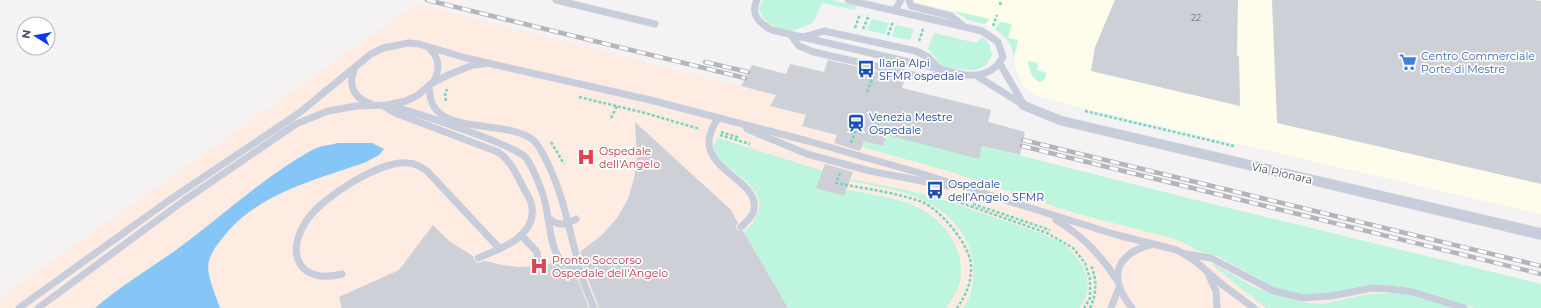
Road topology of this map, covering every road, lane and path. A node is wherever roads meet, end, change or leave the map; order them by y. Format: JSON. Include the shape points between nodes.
{"nodes":[{"id":1,"x":556,"y":0,"type":"edge"},
{"id":2,"x":757,"y":0,"type":"edge"},
{"id":3,"x":849,"y":0,"type":"edge"},
{"id":4,"x":901,"y":0,"type":"edge"},
{"id":5,"x":909,"y":0,"type":"edge"},
{"id":6,"x":1001,"y":0,"type":"edge"},
{"id":7,"x":1000,"y":5,"type":"dead end"},
{"id":8,"x":862,"y":8,"type":"dead end"},
{"id":9,"x":895,"y":10,"type":"junction"},
{"id":10,"x":868,"y":16,"type":"dead end"},
{"id":11,"x":997,"y":16,"type":"dead end"},
{"id":12,"x":893,"y":22,"type":"dead end"},
{"id":13,"x":655,"y":24,"type":"dead end"},
{"id":14,"x":962,"y":25,"type":"junction"},
{"id":15,"x":990,"y":28,"type":"dead end"},
{"id":16,"x":854,"y":29,"type":"dead end"},
{"id":17,"x":863,"y":31,"type":"dead end"},
{"id":18,"x":790,"y":34,"type":"junction"},
{"id":19,"x":802,"y":37,"type":"junction"},
{"id":20,"x":888,"y":37,"type":"dead end"},
{"id":21,"x":429,"y":48,"type":"junction"},
{"id":22,"x":360,"y":62,"type":"junction"},
{"id":23,"x":489,"y":63,"type":"junction"},
{"id":24,"x":1000,"y":64,"type":"junction"},
{"id":25,"x":940,"y":69,"type":"junction"},
{"id":26,"x":875,"y":71,"type":"dead end"},
{"id":27,"x":953,"y":72,"type":"junction"},
{"id":28,"x":976,"y":76,"type":"junction"},
{"id":29,"x":431,"y":85,"type":"junction"},
{"id":30,"x":446,"y":86,"type":"dead end"},
{"id":31,"x":450,"y":86,"type":"dead end"},
{"id":32,"x":868,"y":92,"type":"dead end"},
{"id":33,"x":441,"y":93,"type":"dead end"},
{"id":34,"x":382,"y":105,"type":"junction"},
{"id":35,"x":447,"y":105,"type":"dead end"},
{"id":36,"x":618,"y":106,"type":"junction"},
{"id":37,"x":1025,"y":106,"type":"junction"},
{"id":38,"x":1085,"y":111,"type":"dead end"},
{"id":39,"x":861,"y":117,"type":"dead end"},
{"id":40,"x":611,"y":118,"type":"dead end"},
{"id":41,"x":720,"y":118,"type":"junction"},
{"id":42,"x":711,"y":131,"type":"junction"},
{"id":43,"x":752,"y":141,"type":"dead end"},
{"id":44,"x":755,"y":146,"type":"dead end"},
{"id":45,"x":850,"y":146,"type":"dead end"},
{"id":46,"x":1234,"y":146,"type":"dead end"},
{"id":47,"x":834,"y":171,"type":"dead end"},
{"id":48,"x":841,"y":173,"type":"junction"},
{"id":49,"x":847,"y":174,"type":"dead end"},
{"id":50,"x":980,"y":192,"type":"junction"},
{"id":51,"x":945,"y":194,"type":"dead end"},
{"id":52,"x":941,"y":196,"type":"dead end"},
{"id":53,"x":1041,"y":212,"type":"junction"},
{"id":54,"x":548,"y":216,"type":"junction"},
{"id":55,"x":576,"y":219,"type":"dead end"},
{"id":56,"x":568,"y":223,"type":"junction"},
{"id":57,"x":741,"y":228,"type":"dead end"},
{"id":58,"x":1052,"y":231,"type":"dead end"},
{"id":59,"x":1541,"y":234,"type":"edge"},
{"id":60,"x":520,"y":235,"type":"junction"},
{"id":61,"x":1074,"y":244,"type":"dead end"},
{"id":62,"x":1166,"y":247,"type":"junction"},
{"id":63,"x":500,"y":249,"type":"junction"},
{"id":64,"x":1079,"y":249,"type":"dead end"},
{"id":65,"x":1186,"y":254,"type":"junction"},
{"id":66,"x":478,"y":258,"type":"dead end"},
{"id":67,"x":1087,"y":259,"type":"dead end"},
{"id":68,"x":539,"y":266,"type":"dead end"},
{"id":69,"x":1205,"y":269,"type":"junction"},
{"id":70,"x":580,"y":273,"type":"junction"},
{"id":71,"x":342,"y":274,"type":"dead end"},
{"id":72,"x":1118,"y":284,"type":"junction"},
{"id":73,"x":19,"y":308,"type":"edge"},
{"id":74,"x":38,"y":308,"type":"edge"},
{"id":75,"x":594,"y":308,"type":"edge"},
{"id":76,"x":957,"y":308,"type":"edge"},
{"id":77,"x":1084,"y":308,"type":"edge"},
{"id":78,"x":1090,"y":308,"type":"edge"},
{"id":79,"x":1111,"y":308,"type":"edge"},
{"id":80,"x":1132,"y":308,"type":"edge"},
{"id":81,"x":1217,"y":308,"type":"edge"},
{"id":82,"x":1254,"y":308,"type":"edge"},
{"id":83,"x":1464,"y":308,"type":"edge"}],
"edges":[{"from":1,"to":13,"type":"lane"},
{"from":2,"to":18,"type":"lane","via":[[754,14],[761,25]]},
{"from":3,"to":9,"type":"lane"},
{"from":4,"to":9,"type":"lane"},
{"from":5,"to":14,"type":"lane","via":[[911,6],[951,16]]},
{"from":6,"to":7,"type":"path"},
{"from":8,"to":16,"type":"path"},
{"from":9,"to":14,"type":"lane"},
{"from":10,"to":17,"type":"path"},
{"from":11,"to":15,"type":"path"},
{"from":12,"to":20,"type":"path"},
{"from":14,"to":24,"type":"lane","via":[[982,31],[998,42],[1003,57]]},
{"from":18,"to":19,"type":"lane"},
{"from":18,"to":27,"type":"lane","via":[[799,46],[806,49],[918,76],[927,77]]},
{"from":19,"to":25,"type":"lane"},
{"from":19,"to":25,"type":"lane","via":[[824,31],[916,51],[928,57]]},
{"from":21,"to":22,"type":"lane","via":[[419,44],[396,44],[371,54]]},
{"from":21,"to":23,"type":"lane"},
{"from":21,"to":29,"type":"lane","via":[[439,61],[438,75]]},
{"from":22,"to":34,"type":"lane","via":[[350,79],[353,92],[365,102]]},
{"from":22,"to":73,"type":"lane","via":[[299,113],[168,201]]},
{"from":23,"to":29,"type":"lane","via":[[460,70]]},
{"from":23,"to":41,"type":"lane"},
{"from":24,"to":28,"type":"lane","via":[[994,70]]},
{"from":24,"to":37,"type":"lane"},
{"from":25,"to":27,"type":"lane"},
{"from":26,"to":32,"type":"path"},
{"from":27,"to":28,"type":"lane"},
{"from":28,"to":37,"type":"lane","name":"Via Pionara"},
{"from":29,"to":34,"type":"lane","via":[[418,96],[406,101]]},
{"from":29,"to":56,"type":"lane","via":[[432,105],[443,116],[465,123],[512,131],[533,140],[553,174]]},
{"from":30,"to":33,"type":"path"},
{"from":31,"to":35,"type":"path","via":[[445,97]]},
{"from":34,"to":54,"type":"lane","via":[[415,113],[523,155],[536,176]]},
{"from":34,"to":60,"type":"lane","via":[[395,113],[504,155],[516,170],[532,206],[531,220]]},
{"from":34,"to":74,"type":"lane","via":[[328,111],[296,124],[182,202]]},
{"from":36,"to":40,"type":"path"},
{"from":36,"to":42,"type":"path"},
{"from":36,"to":42,"type":"path","via":[[573,94],[627,105]]},
{"from":37,"to":59,"type":"street","name":"Via Pionara","via":[[1058,120]]},
{"from":38,"to":46,"type":"path"},
{"from":39,"to":45,"type":"path"},
{"from":41,"to":42,"type":"lane"},
{"from":41,"to":50,"type":"lane","via":[[837,149]]},
{"from":41,"to":50,"type":"lane","via":[[807,154],[870,171]]},
{"from":42,"to":43,"type":"path"},
{"from":42,"to":44,"type":"path"},
{"from":42,"to":57,"type":"lane","via":[[708,147],[715,162],[754,196],[755,208],[751,219]]},
{"from":47,"to":48,"type":"path"},
{"from":48,"to":49,"type":"path"},
{"from":48,"to":76,"type":"path","via":[[836,183],[924,203],[942,216],[961,239],[970,264],[968,291]]},
{"from":50,"to":53,"type":"lane"},
{"from":51,"to":58,"type":"path"},
{"from":52,"to":77,"type":"path","via":[[1047,233],[1073,248],[1085,263],[1090,279],[1091,294]]},
{"from":53,"to":62,"type":"lane","via":[[1122,237]]},
{"from":53,"to":72,"type":"lane","via":[[1089,243],[1103,258]]},
{"from":54,"to":56,"type":"lane","via":[[556,224]]},
{"from":54,"to":70,"type":"lane","via":[[552,241],[559,259]]},
{"from":55,"to":56,"type":"lane"},
{"from":56,"to":70,"type":"lane"},
{"from":60,"to":63,"type":"lane","via":[[508,246]]},
{"from":60,"to":68,"type":"lane","via":[[537,252]]},
{"from":61,"to":64,"type":"path"},
{"from":62,"to":65,"type":"lane"},
{"from":62,"to":72,"type":"lane","via":[[1150,245],[1131,251],[1118,267]]},
{"from":63,"to":66,"type":"lane"},
{"from":63,"to":71,"type":"lane","via":[[426,171],[409,162],[398,163],[343,186],[326,199],[307,220],[298,237],[298,259],[305,272],[331,278]]},
{"from":65,"to":69,"type":"lane"},
{"from":65,"to":83,"type":"lane","via":[[1211,258],[1274,291],[1303,298],[1331,296],[1372,288],[1390,289],[1413,292]]},
{"from":67,"to":78,"type":"path","via":[[1096,285]]},
{"from":69,"to":81,"type":"lane","via":[[1216,288]]},
{"from":69,"to":82,"type":"lane"},
{"from":70,"to":75,"type":"lane"},
{"from":72,"to":79,"type":"lane"},
{"from":72,"to":80,"type":"lane","via":[[1123,297]]}]}
